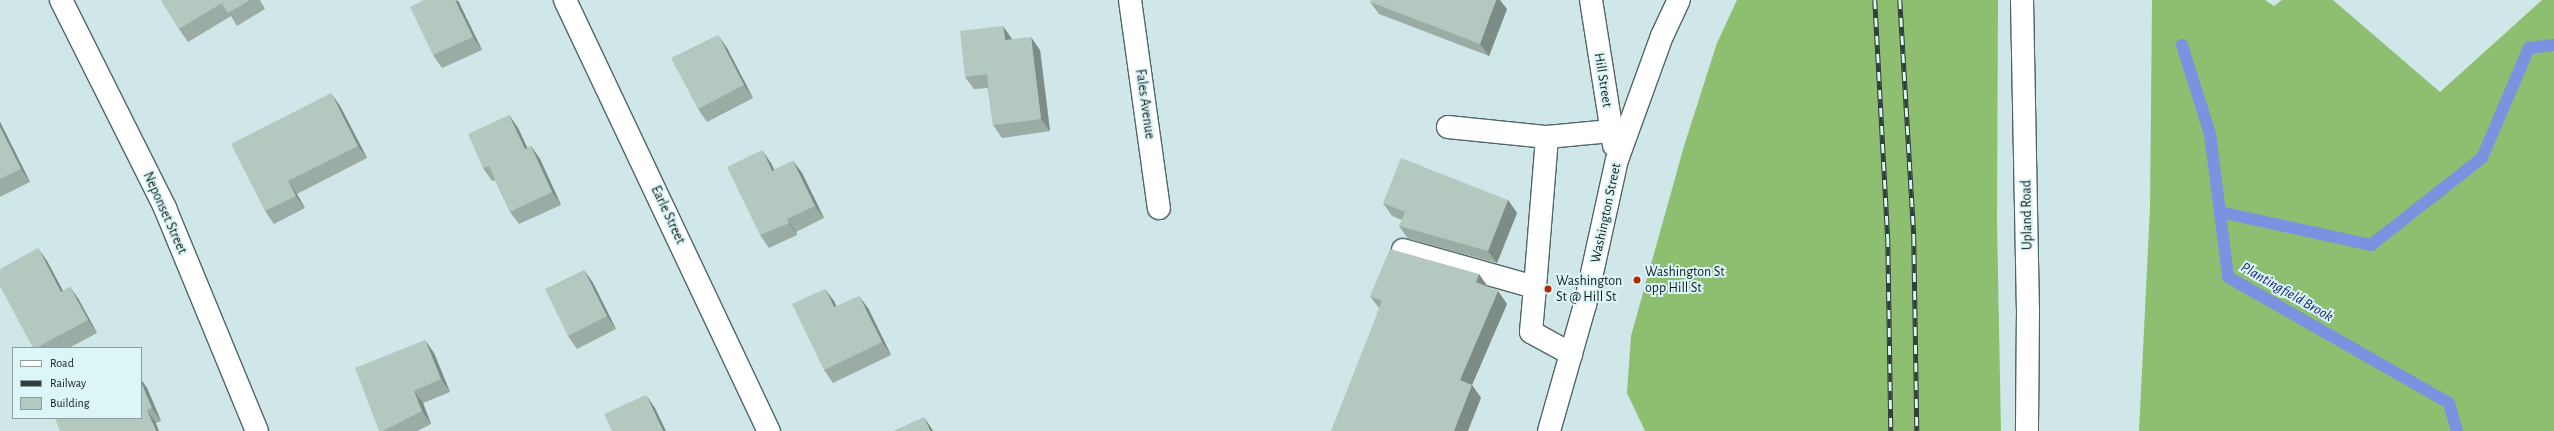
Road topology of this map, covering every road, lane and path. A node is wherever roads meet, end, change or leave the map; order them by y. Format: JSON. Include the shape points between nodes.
{"nodes":[{"id":1,"x":61,"y":0,"type":"edge"},
{"id":2,"x":565,"y":0,"type":"edge"},
{"id":3,"x":1130,"y":0,"type":"edge"},
{"id":4,"x":1591,"y":0,"type":"edge"},
{"id":5,"x":1679,"y":0,"type":"edge"},
{"id":6,"x":2022,"y":0,"type":"edge"},
{"id":7,"x":1448,"y":127,"type":"dead end"},
{"id":8,"x":1611,"y":131,"type":"junction"},
{"id":9,"x":1547,"y":137,"type":"junction"},
{"id":10,"x":1617,"y":160,"type":"junction"},
{"id":11,"x":1159,"y":208,"type":"dead end"},
{"id":12,"x":1403,"y":250,"type":"dead end"},
{"id":13,"x":1535,"y":287,"type":"junction"},
{"id":14,"x":1571,"y":354,"type":"junction"},
{"id":15,"x":258,"y":431,"type":"edge"},
{"id":16,"x":769,"y":431,"type":"edge"},
{"id":17,"x":1549,"y":431,"type":"edge"},
{"id":18,"x":2027,"y":431,"type":"edge"}],
"edges":[{"from":1,"to":15,"type":"street","name":"Neponset Street","via":[[165,208]]},
{"from":2,"to":16,"type":"street","name":"Earle Street"},
{"from":3,"to":11,"type":"street","name":"Fales Avenue"},
{"from":4,"to":8,"type":"street","name":"Hill Street"},
{"from":5,"to":10,"type":"street","name":"Washington Street","via":[[1662,36]]},
{"from":6,"to":18,"type":"street","name":"Upland Road","via":[[2028,310]]},
{"from":7,"to":9,"type":"street"},
{"from":8,"to":9,"type":"street"},
{"from":8,"to":10,"type":"street","name":"Hill Street"},
{"from":9,"to":13,"type":"street"},
{"from":10,"to":14,"type":"street","name":"Washington Street","via":[[1592,275]]},
{"from":12,"to":13,"type":"street"},
{"from":13,"to":14,"type":"street","via":[[1531,332]]},
{"from":14,"to":17,"type":"street","name":"Washington Street"}]}
